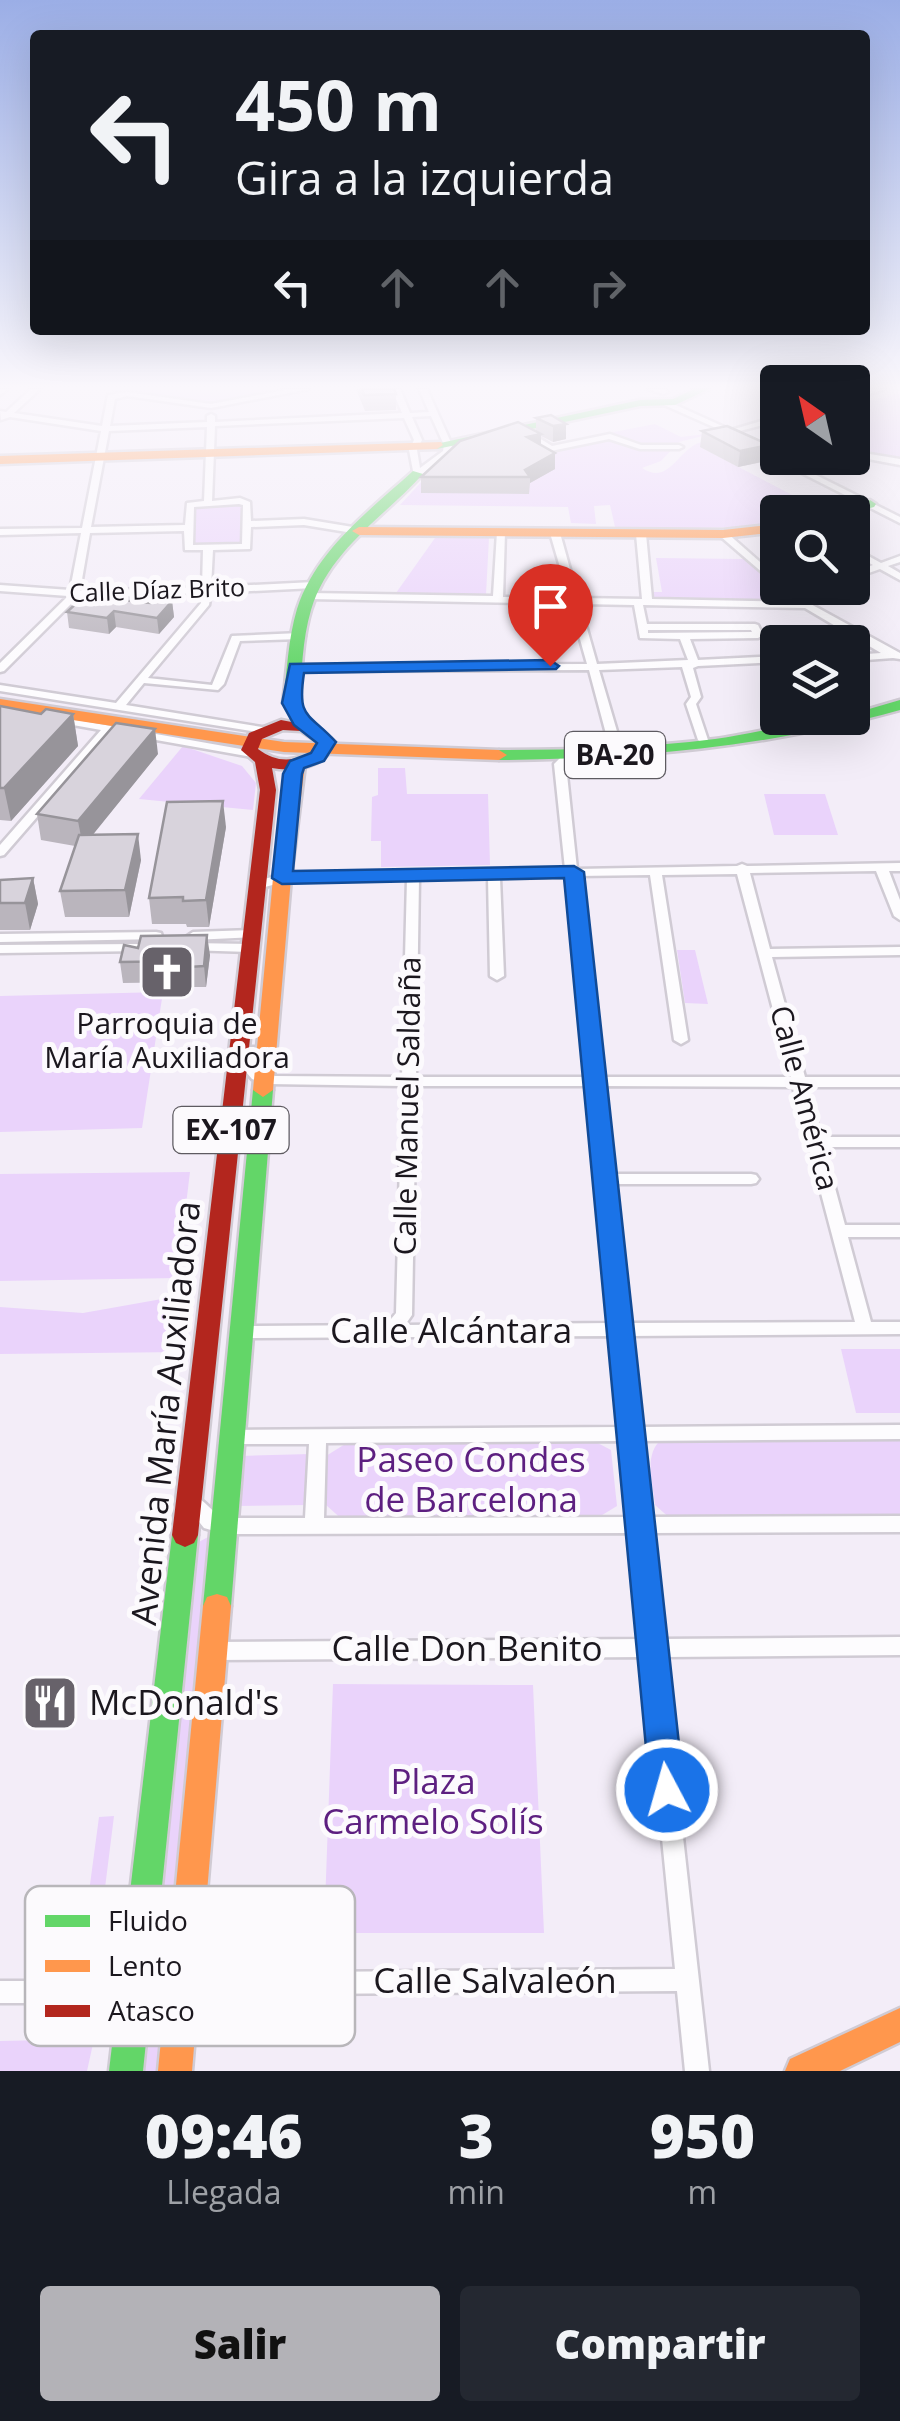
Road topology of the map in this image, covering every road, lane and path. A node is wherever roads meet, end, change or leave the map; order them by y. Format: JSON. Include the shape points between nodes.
{"nodes":[{"id":1,"x":95,"y":486,"type":"edge"},
{"id":2,"x":209,"y":486,"type":"edge"},
{"id":3,"x":404,"y":486,"type":"edge"},
{"id":4,"x":838,"y":486,"type":"edge"},
{"id":5,"x":842,"y":486,"type":"edge"},
{"id":6,"x":208,"y":502,"type":"junction"},
{"id":7,"x":874,"y":503,"type":"junction"},
{"id":8,"x":870,"y":504,"type":"edge"},
{"id":9,"x":899,"y":517,"type":"edge"},
{"id":10,"x":247,"y":524,"type":"junction"},
{"id":11,"x":189,"y":528,"type":"junction"},
{"id":12,"x":87,"y":530,"type":"junction"},
{"id":13,"x":760,"y":530,"type":"edge"},
{"id":14,"x":360,"y":531,"type":"junction"},
{"id":15,"x":501,"y":532,"type":"junction"},
{"id":16,"x":555,"y":533,"type":"junction"},
{"id":17,"x":641,"y":534,"type":"junction"},
{"id":18,"x":723,"y":534,"type":"junction"},
{"id":19,"x":2,"y":535,"type":"edge"},
{"id":20,"x":208,"y":550,"type":"junction"},
{"id":21,"x":900,"y":559,"type":"edge"},
{"id":22,"x":870,"y":560,"type":"edge"},
{"id":23,"x":881,"y":566,"type":"junction"},
{"id":24,"x":760,"y":567,"type":"edge"},
{"id":25,"x":870,"y":570,"type":"edge"},
{"id":26,"x":900,"y":577,"type":"edge"},
{"id":27,"x":0,"y":588,"type":"edge"},
{"id":28,"x":207,"y":590,"type":"junction"},
{"id":29,"x":311,"y":591,"type":"junction"},
{"id":30,"x":74,"y":594,"type":"junction"},
{"id":31,"x":498,"y":600,"type":"junction"},
{"id":32,"x":576,"y":602,"type":"junction"},
{"id":33,"x":642,"y":602,"type":"junction"},
{"id":34,"x":760,"y":604,"type":"edge"},
{"id":35,"x":807,"y":605,"type":"edge"},
{"id":36,"x":643,"y":627,"type":"junction"},
{"id":37,"x":300,"y":636,"type":"junction"},
{"id":38,"x":684,"y":636,"type":"junction"},
{"id":39,"x":895,"y":655,"type":"edge"},
{"id":40,"x":870,"y":657,"type":"edge"},
{"id":41,"x":760,"y":659,"type":"edge"},
{"id":42,"x":694,"y":664,"type":"junction"},
{"id":43,"x":594,"y":665,"type":"junction"},
{"id":44,"x":900,"y":665,"type":"edge"},
{"id":45,"x":296,"y":668,"type":"junction"},
{"id":46,"x":0,"y":669,"type":"edge"},
{"id":47,"x":141,"y":680,"type":"junction"},
{"id":48,"x":0,"y":688,"type":"edge"},
{"id":49,"x":900,"y":694,"type":"edge"},
{"id":50,"x":0,"y":696,"type":"edge"},
{"id":51,"x":291,"y":703,"type":"junction"},
{"id":52,"x":870,"y":704,"type":"edge"},
{"id":53,"x":119,"y":706,"type":"junction"},
{"id":54,"x":900,"y":706,"type":"edge"},
{"id":55,"x":0,"y":707,"type":"edge"},
{"id":56,"x":108,"y":729,"type":"junction"},
{"id":57,"x":760,"y":730,"type":"edge"},
{"id":58,"x":704,"y":740,"type":"junction"},
{"id":59,"x":321,"y":741,"type":"junction"},
{"id":60,"x":260,"y":742,"type":"junction"},
{"id":61,"x":615,"y":745,"type":"junction"},
{"id":62,"x":569,"y":755,"type":"junction"},
{"id":63,"x":297,"y":764,"type":"junction"},
{"id":64,"x":0,"y":852,"type":"edge"},
{"id":65,"x":900,"y":866,"type":"edge"},
{"id":66,"x":881,"y":867,"type":"junction"},
{"id":67,"x":742,"y":868,"type":"junction"},
{"id":68,"x":655,"y":870,"type":"junction"},
{"id":69,"x":574,"y":872,"type":"junction"},
{"id":70,"x":494,"y":874,"type":"junction"},
{"id":71,"x":413,"y":876,"type":"junction"},
{"id":72,"x":282,"y":878,"type":"junction"},
{"id":73,"x":258,"y":885,"type":"junction"},
{"id":74,"x":900,"y":916,"type":"edge"},
{"id":75,"x":0,"y":938,"type":"edge"},
{"id":76,"x":251,"y":941,"type":"junction"},
{"id":77,"x":0,"y":949,"type":"edge"},
{"id":78,"x":900,"y":951,"type":"edge"},
{"id":79,"x":765,"y":953,"type":"junction"},
{"id":80,"x":497,"y":976,"type":"dead end"},
{"id":81,"x":246,"y":994,"type":"junction"},
{"id":82,"x":682,"y":1040,"type":"dead end"},
{"id":83,"x":270,"y":1081,"type":"junction"},
{"id":84,"x":407,"y":1082,"type":"junction"},
{"id":85,"x":593,"y":1082,"type":"junction"},
{"id":86,"x":799,"y":1082,"type":"junction"},
{"id":87,"x":900,"y":1082,"type":"edge"},
{"id":88,"x":816,"y":1142,"type":"junction"},
{"id":89,"x":900,"y":1142,"type":"edge"},
{"id":90,"x":603,"y":1179,"type":"junction"},
{"id":91,"x":751,"y":1179,"type":"dead end"},
{"id":92,"x":839,"y":1231,"type":"junction"},
{"id":93,"x":900,"y":1231,"type":"edge"},
{"id":94,"x":865,"y":1328,"type":"junction"},
{"id":95,"x":900,"y":1328,"type":"edge"},
{"id":96,"x":619,"y":1330,"type":"junction"},
{"id":97,"x":390,"y":1331,"type":"junction"},
{"id":98,"x":242,"y":1332,"type":"junction"},
{"id":99,"x":207,"y":1339,"type":"junction"},
{"id":100,"x":900,"y":1432,"type":"edge"},
{"id":101,"x":630,"y":1434,"type":"junction"},
{"id":102,"x":233,"y":1436,"type":"junction"},
{"id":103,"x":318,"y":1436,"type":"junction"},
{"id":104,"x":190,"y":1498,"type":"junction"},
{"id":105,"x":900,"y":1524,"type":"edge"},
{"id":106,"x":640,"y":1525,"type":"junction"},
{"id":107,"x":225,"y":1526,"type":"junction"},
{"id":108,"x":314,"y":1526,"type":"junction"},
{"id":109,"x":900,"y":1646,"type":"edge"},
{"id":110,"x":652,"y":1648,"type":"junction"},
{"id":111,"x":214,"y":1651,"type":"junction"},
{"id":112,"x":147,"y":1886,"type":"edge"},
{"id":113,"x":193,"y":1886,"type":"edge"},
{"id":114,"x":687,"y":1980,"type":"junction"},
{"id":115,"x":355,"y":1983,"type":"edge"},
{"id":116,"x":900,"y":2025,"type":"edge"},
{"id":117,"x":129,"y":2046,"type":"edge"},
{"id":118,"x":178,"y":2046,"type":"edge"},
{"id":119,"x":126,"y":2071,"type":"edge"},
{"id":120,"x":176,"y":2071,"type":"edge"},
{"id":121,"x":696,"y":2071,"type":"edge"},
{"id":122,"x":802,"y":2071,"type":"edge"}],
"edges":[{"from":1,"to":12,"type":"street"},
{"from":2,"to":6,"type":"street"},
{"from":3,"to":14,"type":"main road"},
{"from":4,"to":7,"type":"street"},
{"from":5,"to":7,"type":"street"},
{"from":6,"to":10,"type":"street","via":[[245,502]]},
{"from":6,"to":11,"type":"street","via":[[190,506]]},
{"from":7,"to":8,"type":"main road"},
{"from":7,"to":9,"type":"street"},
{"from":10,"to":14,"type":"street","via":[[304,522]]},
{"from":10,"to":20,"type":"street","via":[[246,547]]},
{"from":11,"to":12,"type":"street"},
{"from":11,"to":20,"type":"street","via":[[188,548]]},
{"from":12,"to":19,"type":"street"},
{"from":12,"to":30,"type":"street"},
{"from":13,"to":18,"type":"main road"},
{"from":14,"to":15,"type":"main road"},
{"from":14,"to":29,"type":"main road"},
{"from":15,"to":16,"type":"main road"},
{"from":15,"to":31,"type":"street"},
{"from":16,"to":17,"type":"main road"},
{"from":16,"to":32,"type":"street"},
{"from":17,"to":18,"type":"main road"},
{"from":17,"to":33,"type":"street"},
{"from":18,"to":24,"type":"street"},
{"from":20,"to":28,"type":"street"},
{"from":21,"to":23,"type":"street"},
{"from":22,"to":23,"type":"street"},
{"from":23,"to":25,"type":"street"},
{"from":23,"to":26,"type":"street"},
{"from":27,"to":30,"type":"street","name":"Calle Díaz Brito"},
{"from":28,"to":29,"type":"street","name":"Calle Díaz Brito"},
{"from":28,"to":30,"type":"street","name":"Calle Díaz Brito"},
{"from":28,"to":47,"type":"street","via":[[202,609]]},
{"from":29,"to":31,"type":"street","name":"Calle Díaz Brito"},
{"from":29,"to":37,"type":"main road"},
{"from":30,"to":46,"type":"street"},
{"from":31,"to":32,"type":"street","name":"Calle Díaz Brito"},
{"from":32,"to":33,"type":"street","name":"Calle Díaz Brito"},
{"from":32,"to":43,"type":"street"},
{"from":33,"to":34,"type":"street","name":"Calle Díaz Brito"},
{"from":33,"to":36,"type":"street"},
{"from":35,"to":39,"type":"street"},
{"from":36,"to":38,"type":"street","via":[[644,636]]},
{"from":36,"to":38,"type":"street","via":[[755,627],[758,635]]},
{"from":37,"to":45,"type":"main road"},
{"from":37,"to":47,"type":"street","via":[[237,637],[214,688]]},
{"from":38,"to":42,"type":"street"},
{"from":39,"to":40,"type":"street"},
{"from":39,"to":44,"type":"street"},
{"from":41,"to":42,"type":"street"},
{"from":42,"to":43,"type":"street"},
{"from":42,"to":58,"type":"street","via":[[687,667],[696,697],[691,704]]},
{"from":43,"to":45,"type":"street"},
{"from":43,"to":61,"type":"street"},
{"from":45,"to":51,"type":"main road"},
{"from":47,"to":53,"type":"street"},
{"from":48,"to":53,"type":"street"},
{"from":49,"to":52,"type":"main road"},
{"from":50,"to":60,"type":"main road","number":"BA-20"},
{"from":51,"to":59,"type":"street"},
{"from":51,"to":60,"type":"street"},
{"from":53,"to":60,"type":"street"},
{"from":54,"to":62,"type":"main road","number":"BA-20","via":[[787,737]]},
{"from":55,"to":56,"type":"street"},
{"from":55,"to":60,"type":"main road","number":"BA-20"},
{"from":56,"to":60,"type":"street"},
{"from":56,"to":64,"type":"street"},
{"from":57,"to":58,"type":"main road","number":"BA-20"},
{"from":58,"to":61,"type":"main road","number":"BA-20"},
{"from":59,"to":60,"type":"main road","number":"BA-20"},
{"from":59,"to":61,"type":"main road","number":"BA-20"},
{"from":59,"to":62,"type":"main road","number":"BA-20"},
{"from":59,"to":63,"type":"main road"},
{"from":60,"to":63,"type":"main road"},
{"from":60,"to":73,"type":"main road","name":"Avenida María Auxiliadora","number":"EX-107","via":[[268,790]]},
{"from":62,"to":69,"type":"street","via":[[560,764]]},
{"from":63,"to":72,"type":"main road","name":"Avenida María Auxiliadora","number":"EX-107"},
{"from":65,"to":66,"type":"street"},
{"from":66,"to":67,"type":"street"},
{"from":66,"to":74,"type":"street"},
{"from":67,"to":68,"type":"street"},
{"from":67,"to":79,"type":"street","name":"Calle América"},
{"from":68,"to":69,"type":"street"},
{"from":68,"to":82,"type":"street"},
{"from":69,"to":70,"type":"street"},
{"from":69,"to":85,"type":"street"},
{"from":70,"to":71,"type":"street"},
{"from":70,"to":80,"type":"street"},
{"from":71,"to":72,"type":"street"},
{"from":71,"to":84,"type":"street","name":"Calle Manuel Saldaña"},
{"from":72,"to":73,"type":"street"},
{"from":72,"to":83,"type":"main road","name":"Avenida María Auxiliadora","number":"EX-107"},
{"from":73,"to":76,"type":"main road","name":"Avenida María Auxiliadora","number":"EX-107"},
{"from":75,"to":76,"type":"street"},
{"from":76,"to":77,"type":"street"},
{"from":76,"to":81,"type":"main road","name":"Avenida María Auxiliadora","number":"EX-107"},
{"from":78,"to":79,"type":"street"},
{"from":79,"to":86,"type":"street","name":"Calle América"},
{"from":81,"to":83,"type":"street","via":[[254,1000],[248,1066]]},
{"from":81,"to":99,"type":"main road","name":"Avenida María Auxiliadora","number":"EX-107"},
{"from":83,"to":84,"type":"street"},
{"from":83,"to":98,"type":"main road","name":"Avenida María Auxiliadora","number":"EX-107"},
{"from":84,"to":85,"type":"street"},
{"from":84,"to":97,"type":"street","name":"Calle Manuel Saldaña","via":[[404,1315]]},
{"from":85,"to":86,"type":"street"},
{"from":85,"to":90,"type":"street"},
{"from":86,"to":87,"type":"street"},
{"from":86,"to":88,"type":"street","name":"Calle América"},
{"from":88,"to":89,"type":"street"},
{"from":88,"to":92,"type":"street","name":"Calle América"},
{"from":90,"to":91,"type":"street"},
{"from":90,"to":96,"type":"street"},
{"from":92,"to":93,"type":"street"},
{"from":92,"to":94,"type":"street","name":"Calle América"},
{"from":94,"to":95,"type":"street","name":"Calle Alcántara"},
{"from":94,"to":96,"type":"street","name":"Calle Alcántara"},
{"from":96,"to":97,"type":"street","name":"Calle Alcántara"},
{"from":96,"to":101,"type":"street"},
{"from":97,"to":98,"type":"street","name":"Calle Alcántara"},
{"from":98,"to":99,"type":"main road"},
{"from":98,"to":102,"type":"main road","name":"Avenida María Auxiliadora","number":"EX-107"},
{"from":99,"to":104,"type":"main road","name":"Avenida María Auxiliadora","number":"EX-107"},
{"from":100,"to":101,"type":"street"},
{"from":101,"to":103,"type":"street"},
{"from":101,"to":106,"type":"street"},
{"from":102,"to":103,"type":"street"},
{"from":102,"to":107,"type":"main road","name":"Avenida María Auxiliadora","number":"EX-107"},
{"from":103,"to":108,"type":"street"},
{"from":104,"to":107,"type":"street","via":[[210,1522]]},
{"from":104,"to":112,"type":"main road","name":"Avenida María Auxiliadora","number":"EX-107"},
{"from":105,"to":106,"type":"street"},
{"from":106,"to":108,"type":"street"},
{"from":106,"to":110,"type":"street"},
{"from":107,"to":108,"type":"street"},
{"from":107,"to":111,"type":"main road","name":"Avenida María Auxiliadora","number":"EX-107"},
{"from":109,"to":110,"type":"street","name":"Calle Don Benito"},
{"from":110,"to":111,"type":"street","name":"Calle Don Benito"},
{"from":110,"to":114,"type":"street"},
{"from":111,"to":113,"type":"main road","name":"Avenida María Auxiliadora","number":"EX-107"},
{"from":114,"to":115,"type":"street","name":"Calle Salvaleón"},
{"from":114,"to":121,"type":"street"},
{"from":116,"to":122,"type":"main road"},
{"from":117,"to":119,"type":"main road","name":"Avenida María Auxiliadora","number":"EX-107"},
{"from":118,"to":120,"type":"main road","name":"Avenida María Auxiliadora","number":"EX-107"}]}
